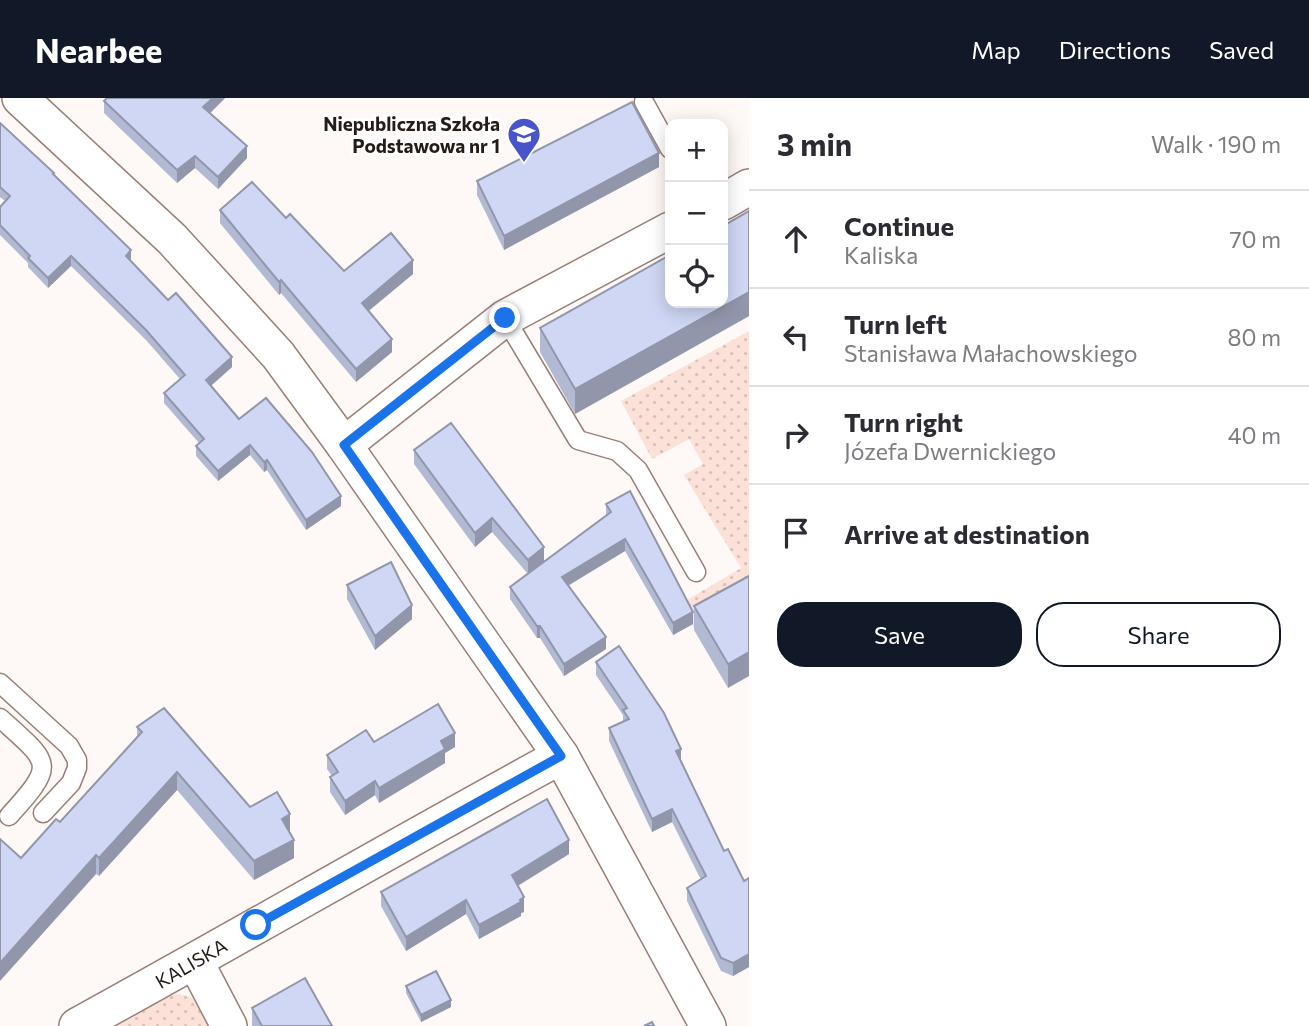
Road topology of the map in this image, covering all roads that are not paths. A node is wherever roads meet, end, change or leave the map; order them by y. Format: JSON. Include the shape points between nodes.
{"nodes":[{"id":1,"x":20,"y":98,"type":"edge"},
{"id":2,"x":644,"y":102,"type":"dead end"},
{"id":3,"x":665,"y":140,"type":"edge"},
{"id":4,"x":749,"y":187,"type":"edge"},
{"id":5,"x":728,"y":199,"type":"edge"},
{"id":6,"x":665,"y":233,"type":"edge"},
{"id":7,"x":505,"y":318,"type":"junction"},
{"id":8,"x":344,"y":445,"type":"junction"},
{"id":9,"x":696,"y":572,"type":"dead end"},
{"id":10,"x":0,"y":683,"type":"edge"},
{"id":11,"x":0,"y":718,"type":"edge"},
{"id":12,"x":561,"y":756,"type":"junction"},
{"id":13,"x":44,"y":813,"type":"dead end"},
{"id":14,"x":9,"y":816,"type":"dead end"},
{"id":15,"x":194,"y":961,"type":"junction"},
{"id":16,"x":77,"y":1026,"type":"edge"},
{"id":17,"x":229,"y":1026,"type":"edge"},
{"id":18,"x":708,"y":1026,"type":"edge"}],
"edges":[{"from":1,"to":8,"type":"street","via":[[173,239],[278,355]]},
{"from":2,"to":3,"type":"lane"},
{"from":4,"to":5,"type":"street"},
{"from":6,"to":7,"type":"street"},
{"from":7,"to":8,"type":"street"},
{"from":7,"to":9,"type":"lane","via":[[578,440],[617,451],[638,470]]},
{"from":8,"to":12,"type":"street"},
{"from":10,"to":13,"type":"lane","via":[[69,746],[77,760],[71,783]]},
{"from":11,"to":14,"type":"lane","via":[[34,749],[42,764],[36,786]]},
{"from":12,"to":15,"type":"street","name":"KALISKA"},
{"from":12,"to":18,"type":"street"},
{"from":15,"to":16,"type":"street","name":"KALISKA"},
{"from":15,"to":17,"type":"street"}]}
